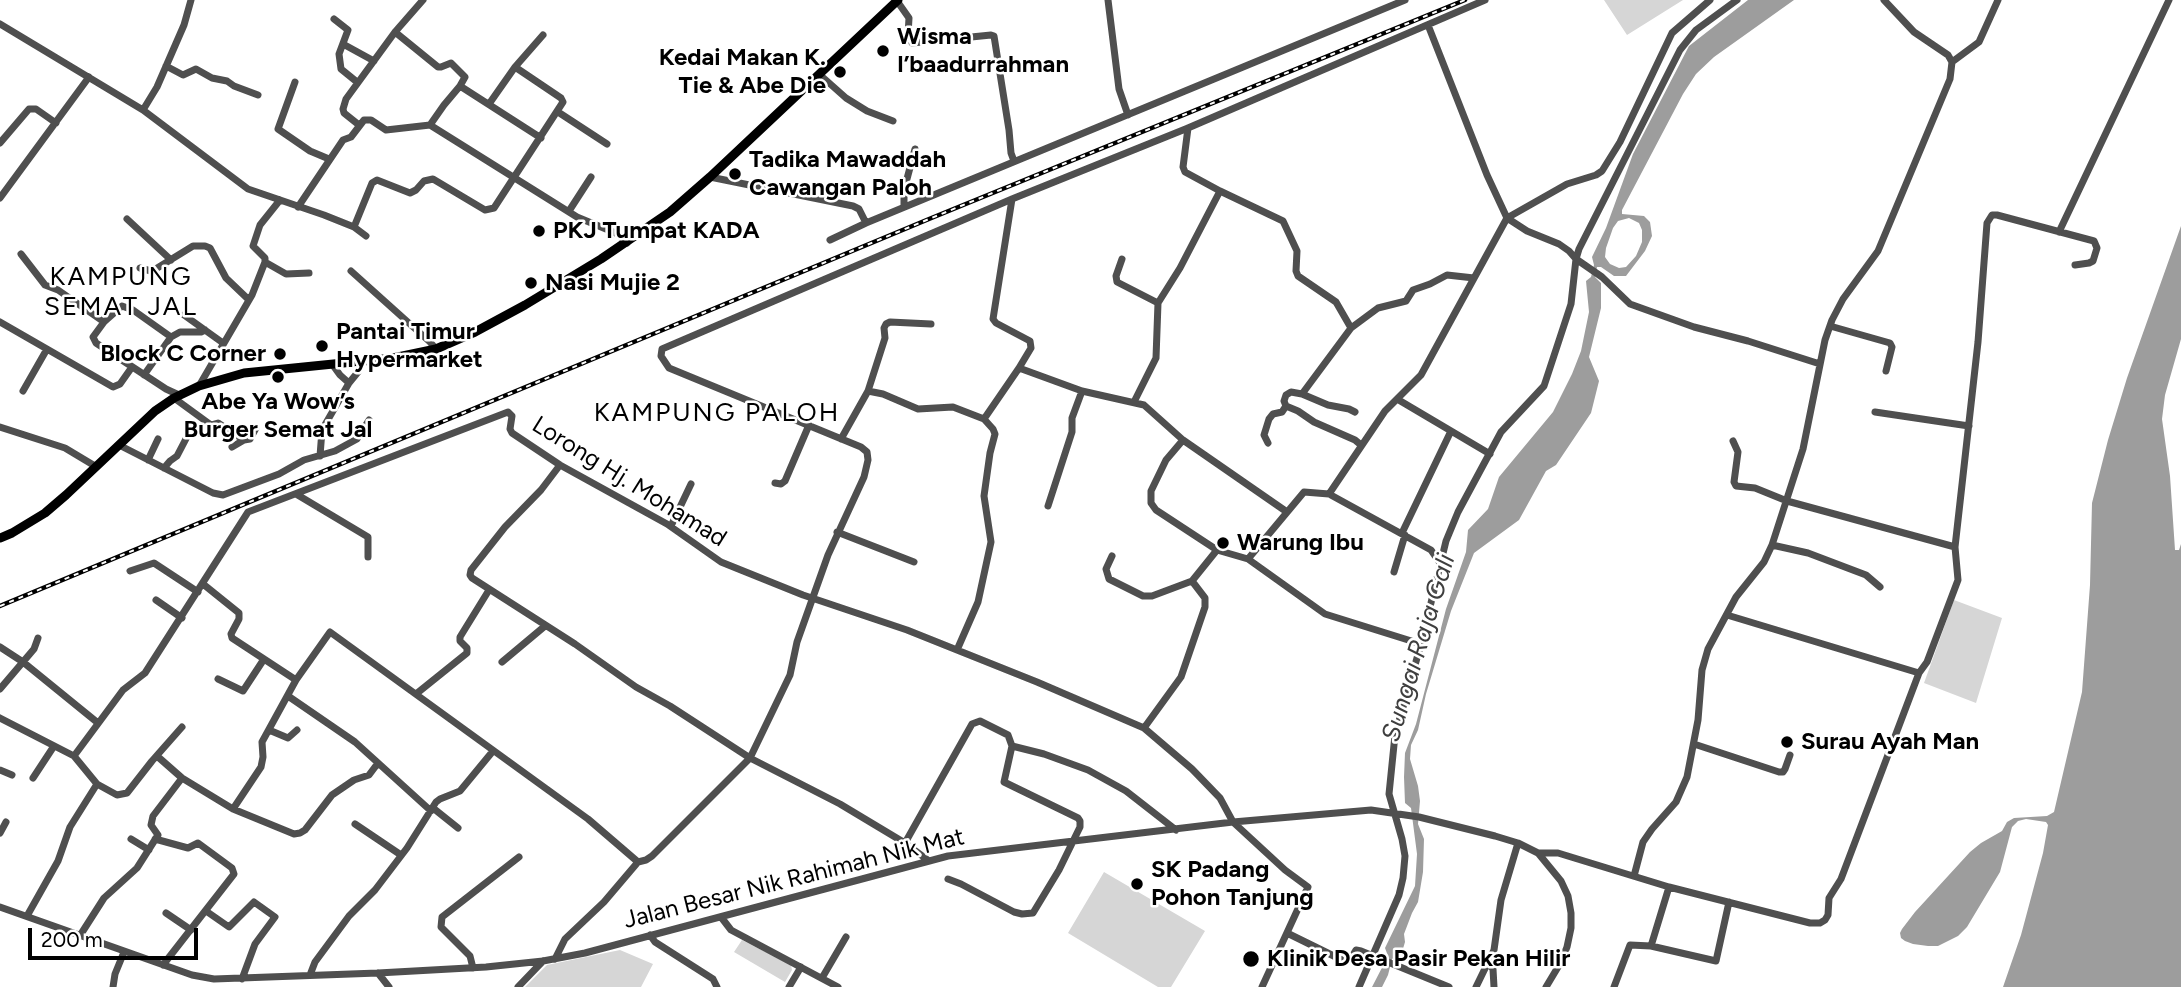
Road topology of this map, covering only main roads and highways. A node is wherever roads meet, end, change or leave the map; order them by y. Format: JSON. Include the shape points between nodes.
{"nodes":[{"id":1,"x":898,"y":1,"type":"edge"},
{"id":2,"x":0,"y":538,"type":"edge"}],
"edges":[{"from":1,"to":2,"type":"main road","via":[[670,212],[525,305],[436,349],[244,373],[199,386],[155,411],[45,513]]}]}
